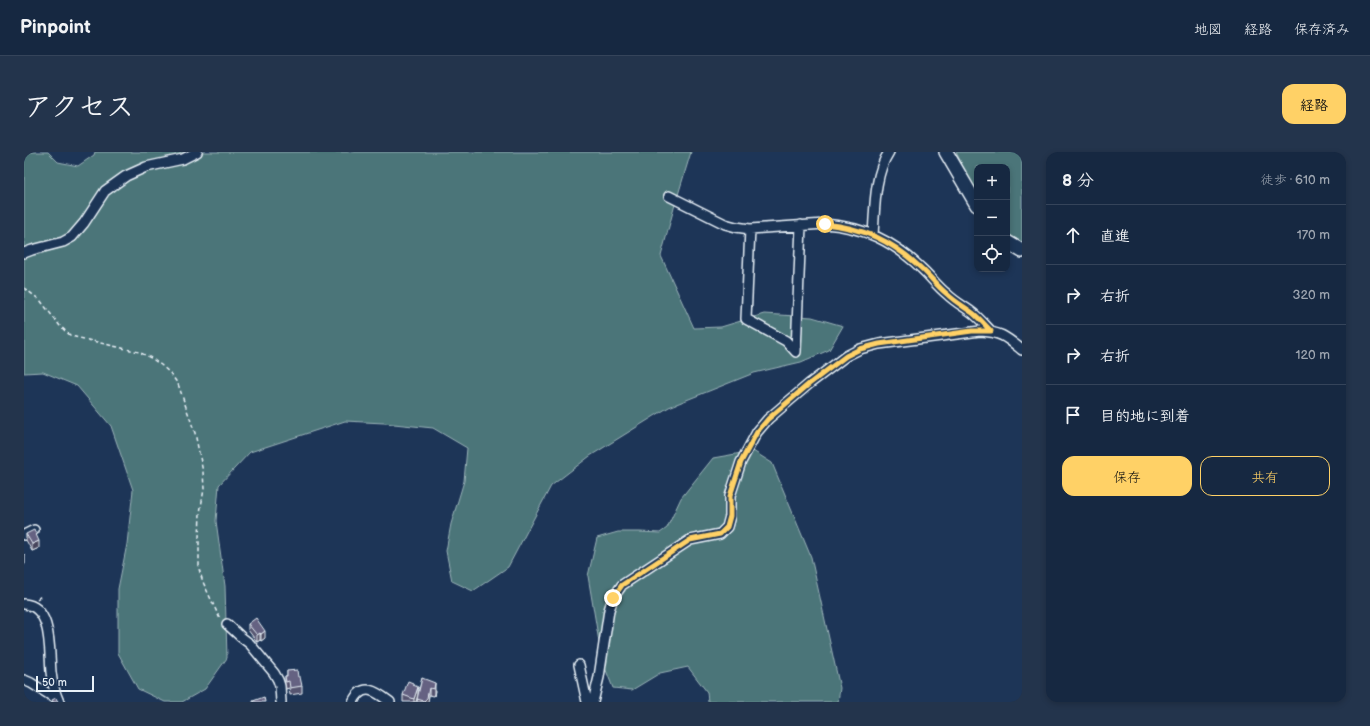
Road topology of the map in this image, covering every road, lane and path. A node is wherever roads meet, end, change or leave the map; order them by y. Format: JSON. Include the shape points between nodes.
{"nodes":[{"id":1,"x":197,"y":152,"type":"edge"},
{"id":2,"x":889,"y":152,"type":"edge"},
{"id":3,"x":946,"y":152,"type":"edge"},
{"id":4,"x":669,"y":196,"type":"dead end"},
{"id":5,"x":974,"y":201,"type":"edge"},
{"id":6,"x":802,"y":225,"type":"junction"},
{"id":7,"x":750,"y":229,"type":"junction"},
{"id":8,"x":873,"y":234,"type":"junction"},
{"id":9,"x":1010,"y":244,"type":"edge"},
{"id":10,"x":1022,"y":251,"type":"edge"},
{"id":11,"x":24,"y":253,"type":"edge"},
{"id":12,"x":24,"y":288,"type":"edge"},
{"id":13,"x":991,"y":331,"type":"junction"},
{"id":14,"x":1022,"y":350,"type":"edge"},
{"id":15,"x":34,"y":530,"type":"edge"},
{"id":16,"x":24,"y":534,"type":"edge"},
{"id":17,"x":24,"y":604,"type":"edge"},
{"id":18,"x":35,"y":608,"type":"junction"},
{"id":19,"x":24,"y":610,"type":"edge"},
{"id":20,"x":227,"y":624,"type":"joint"},
{"id":21,"x":579,"y":665,"type":"dead end"},
{"id":22,"x":24,"y":680,"type":"edge"},
{"id":23,"x":58,"y":701,"type":"edge"},
{"id":24,"x":281,"y":702,"type":"edge"},
{"id":25,"x":353,"y":702,"type":"edge"},
{"id":26,"x":390,"y":702,"type":"edge"},
{"id":27,"x":587,"y":702,"type":"edge"},
{"id":28,"x":593,"y":702,"type":"edge"}],
"edges":[{"from":1,"to":11,"type":"street","via":[[183,159],[146,167],[126,176],[105,191],[72,237]]},
{"from":2,"to":8,"type":"street","via":[[880,173],[876,192]]},
{"from":3,"to":5,"type":"street"},
{"from":4,"to":7,"type":"street","via":[[725,224]]},
{"from":6,"to":7,"type":"street"},
{"from":6,"to":7,"type":"street","via":[[796,352],[786,341],[746,319]]},
{"from":6,"to":8,"type":"street","via":[[836,225]]},
{"from":8,"to":13,"type":"street","via":[[908,256],[946,294],[974,314]]},
{"from":9,"to":10,"type":"street"},
{"from":12,"to":20,"type":"path","via":[[40,300],[71,336],[138,352],[161,365],[178,384],[195,433],[203,472],[200,569],[219,618]]},
{"from":13,"to":14,"type":"street","via":[[1003,335]]},
{"from":13,"to":28,"type":"street","via":[[972,331],[860,349],[846,356],[768,419],[757,432],[741,462],[730,496],[727,527],[720,534],[690,540],[622,585],[613,598]]},
{"from":15,"to":16,"type":"street"},
{"from":17,"to":18,"type":"street"},
{"from":18,"to":19,"type":"street"},
{"from":18,"to":23,"type":"street","via":[[44,618],[47,630],[51,674]]},
{"from":20,"to":24,"type":"street","via":[[250,644],[274,674],[280,686]]},
{"from":21,"to":27,"type":"street"},
{"from":22,"to":23,"type":"street"},
{"from":25,"to":26,"type":"street","via":[[362,691],[375,690]]}]}
